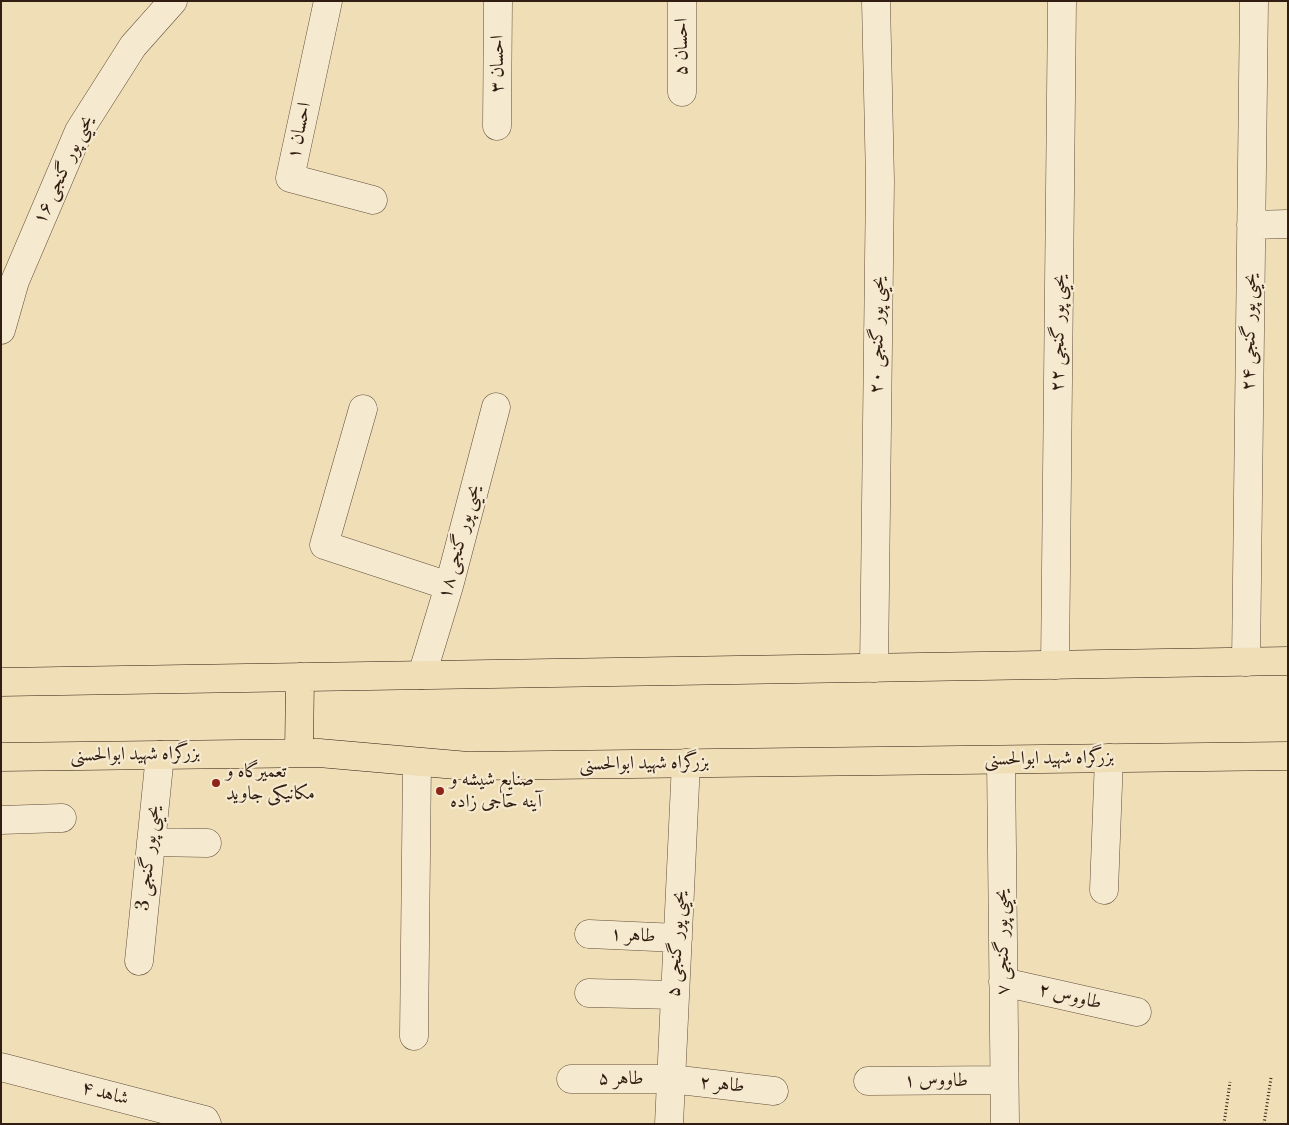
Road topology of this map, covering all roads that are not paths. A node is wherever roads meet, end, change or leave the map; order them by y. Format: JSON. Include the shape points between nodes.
{"nodes":[{"id":1,"x":173,"y":1,"type":"edge"},
{"id":2,"x":328,"y":1,"type":"edge"},
{"id":3,"x":498,"y":1,"type":"edge"},
{"id":4,"x":682,"y":1,"type":"edge"},
{"id":5,"x":876,"y":1,"type":"edge"},
{"id":6,"x":1062,"y":1,"type":"edge"},
{"id":7,"x":1254,"y":1,"type":"edge"},
{"id":8,"x":682,"y":92,"type":"dead end"},
{"id":9,"x":497,"y":126,"type":"dead end"},
{"id":10,"x":373,"y":200,"type":"dead end"},
{"id":11,"x":1288,"y":224,"type":"edge"},
{"id":12,"x":1251,"y":225,"type":"junction"},
{"id":13,"x":8,"y":279,"type":"edge"},
{"id":14,"x":1,"y":330,"type":"edge"},
{"id":15,"x":496,"y":408,"type":"dead end"},
{"id":16,"x":363,"y":409,"type":"dead end"},
{"id":17,"x":449,"y":586,"type":"junction"},
{"id":18,"x":1288,"y":661,"type":"edge"},
{"id":19,"x":1246,"y":662,"type":"junction"},
{"id":20,"x":1055,"y":665,"type":"junction"},
{"id":21,"x":874,"y":668,"type":"junction"},
{"id":22,"x":422,"y":675,"type":"junction"},
{"id":23,"x":300,"y":677,"type":"junction"},
{"id":24,"x":1,"y":682,"type":"edge"},
{"id":25,"x":299,"y":753,"type":"junction"},
{"id":26,"x":160,"y":755,"type":"junction"},
{"id":27,"x":1288,"y":756,"type":"edge"},
{"id":28,"x":1,"y":757,"type":"edge"},
{"id":29,"x":1109,"y":758,"type":"junction"},
{"id":30,"x":1001,"y":760,"type":"junction"},
{"id":31,"x":418,"y":762,"type":"junction"},
{"id":32,"x":686,"y":763,"type":"junction"},
{"id":33,"x":62,"y":818,"type":"dead end"},
{"id":34,"x":1,"y":820,"type":"edge"},
{"id":35,"x":151,"y":842,"type":"junction"},
{"id":36,"x":207,"y":843,"type":"dead end"},
{"id":37,"x":1104,"y":890,"type":"dead end"},
{"id":38,"x":589,"y":934,"type":"dead end"},
{"id":39,"x":678,"y":938,"type":"junction"},
{"id":40,"x":139,"y":961,"type":"dead end"},
{"id":41,"x":1003,"y":982,"type":"junction"},
{"id":42,"x":589,"y":993,"type":"dead end"},
{"id":43,"x":675,"y":994,"type":"junction"},
{"id":44,"x":1137,"y":1012,"type":"dead end"},
{"id":45,"x":414,"y":1036,"type":"dead end"},
{"id":46,"x":1,"y":1067,"type":"edge"},
{"id":47,"x":571,"y":1078,"type":"dead end"},
{"id":48,"x":671,"y":1079,"type":"junction"},
{"id":49,"x":1004,"y":1080,"type":"junction"},
{"id":50,"x":868,"y":1081,"type":"dead end"},
{"id":51,"x":774,"y":1091,"type":"dead end"},
{"id":52,"x":207,"y":1124,"type":"edge"},
{"id":53,"x":669,"y":1124,"type":"edge"},
{"id":54,"x":1005,"y":1124,"type":"edge"}],
"edges":[{"from":1,"to":13,"type":"street","name":"یحیی پور گنجی ۱۶","via":[[133,46],[78,131]]},
{"from":2,"to":10,"type":"street","name":"احسان ۱","via":[[290,178]]},
{"from":3,"to":9,"type":"street","name":"احسان ۳"},
{"from":4,"to":8,"type":"street","name":"احسان ۵"},
{"from":5,"to":21,"type":"street","name":"یحیی پور گنجی ۲۰","via":[[880,181]]},
{"from":6,"to":20,"type":"street","name":"یحیی پور گنجی ۲۲"},
{"from":7,"to":12,"type":"street","name":"یحیی پور گنجی ۲۴"},
{"from":11,"to":12,"type":"street"},
{"from":12,"to":19,"type":"street","name":"یحیی پور گنجی ۲۴"},
{"from":13,"to":14,"type":"street","name":"یحیی پور گنجی ۱۶"},
{"from":15,"to":17,"type":"street","name":"یحیی پور گنجی ۱۸"},
{"from":16,"to":17,"type":"street","via":[[324,545]]},
{"from":17,"to":22,"type":"street","name":"یحیی پور گنجی ۱۸"},
{"from":18,"to":19,"type":"main road"},
{"from":19,"to":20,"type":"main road"},
{"from":20,"to":21,"type":"main road"},
{"from":21,"to":22,"type":"main road"},
{"from":22,"to":23,"type":"main road"},
{"from":23,"to":24,"type":"main road"},
{"from":23,"to":25,"type":"main road"},
{"from":25,"to":26,"type":"main road","name":"بزرگراه شهید ابوالحسنی"},
{"from":25,"to":31,"type":"main road","name":"بزرگراه شهید ابوالحسنی"},
{"from":26,"to":28,"type":"main road","name":"بزرگراه شهید ابوالحسنی"},
{"from":26,"to":35,"type":"street","name":"یحیی پور گنجی 3"},
{"from":27,"to":29,"type":"main road","name":"بزرگراه شهید ابوالحسنی"},
{"from":29,"to":30,"type":"main road","name":"بزرگراه شهید ابوالحسنی"},
{"from":29,"to":37,"type":"street"},
{"from":30,"to":32,"type":"main road","name":"بزرگراه شهید ابوالحسنی"},
{"from":30,"to":41,"type":"street","name":"یحیی پور گنجی ۷"},
{"from":31,"to":32,"type":"main road","name":"بزرگراه شهید ابوالحسنی","via":[[468,766]]},
{"from":31,"to":45,"type":"street"},
{"from":32,"to":39,"type":"street","name":"یحیی پور گنجی ۵"},
{"from":33,"to":34,"type":"street"},
{"from":35,"to":36,"type":"street"},
{"from":35,"to":40,"type":"street","name":"یحیی پور گنجی 3"},
{"from":38,"to":39,"type":"street","name":"طاهر ۱"},
{"from":39,"to":43,"type":"street","name":"یحیی پور گنجی ۵"},
{"from":41,"to":44,"type":"street","name":"طاووس ۲"},
{"from":41,"to":49,"type":"street","name":"یحیی پور گنجی ۷"},
{"from":42,"to":43,"type":"street"},
{"from":43,"to":48,"type":"street","name":"یحیی پور گنجی ۵"},
{"from":46,"to":52,"type":"street","name":"شاهد ۴","via":[[206,1120]]},
{"from":47,"to":48,"type":"street","name":"طاهر ۵"},
{"from":48,"to":51,"type":"street","name":"طاهر ۲"},
{"from":48,"to":53,"type":"street","name":"یحیی پور گنجی ۵"},
{"from":49,"to":50,"type":"street","name":"طاووس ۱"},
{"from":49,"to":54,"type":"street","name":"یحیی پور گنجی ۷"}]}
